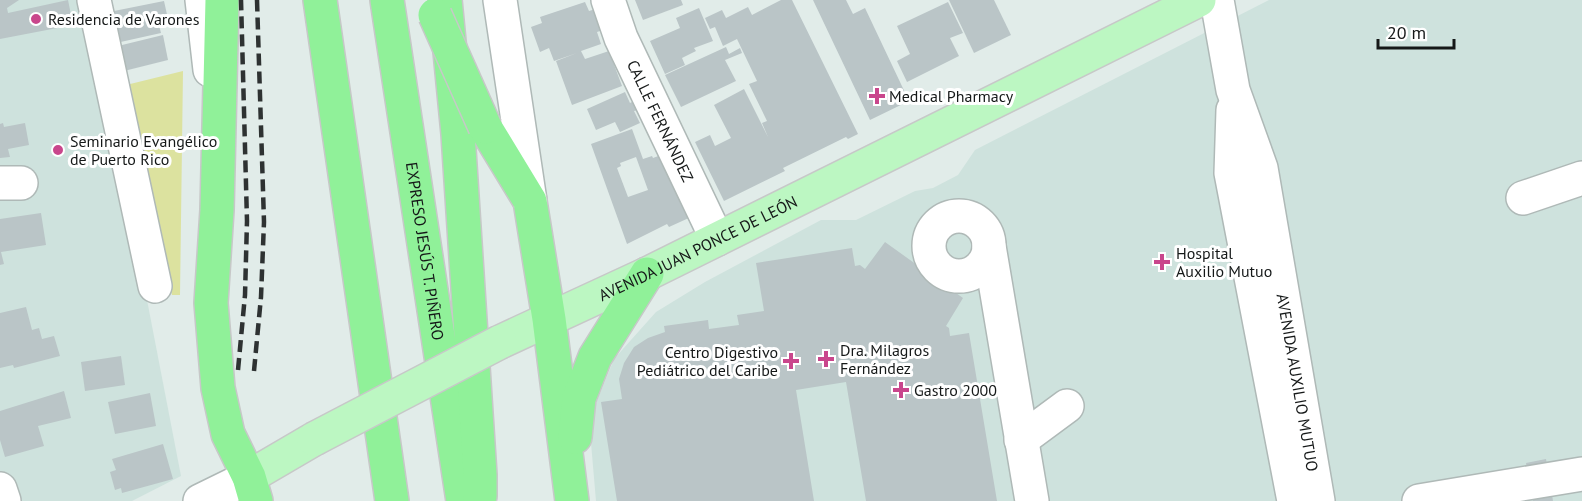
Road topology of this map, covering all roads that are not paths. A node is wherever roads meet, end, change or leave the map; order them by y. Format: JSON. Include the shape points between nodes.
{"nodes":[{"id":1,"x":94,"y":0,"type":"edge"},
{"id":2,"x":202,"y":0,"type":"edge"},
{"id":3,"x":222,"y":0,"type":"edge"},
{"id":4,"x":320,"y":0,"type":"edge"},
{"id":5,"x":387,"y":0,"type":"edge"},
{"id":6,"x":501,"y":0,"type":"edge"},
{"id":7,"x":608,"y":0,"type":"edge"},
{"id":8,"x":1199,"y":0,"type":"edge"},
{"id":9,"x":1217,"y":0,"type":"edge"},
{"id":10,"x":437,"y":5,"type":"edge"},
{"id":11,"x":1582,"y":178,"type":"edge"},
{"id":12,"x":1523,"y":198,"type":"dead end"},
{"id":13,"x":530,"y":201,"type":"junction"},
{"id":14,"x":217,"y":210,"type":"junction"},
{"id":15,"x":717,"y":239,"type":"junction"},
{"id":16,"x":989,"y":246,"type":"dead end"},
{"id":17,"x":647,"y":274,"type":"junction"},
{"id":18,"x":155,"y":286,"type":"dead end"},
{"id":19,"x":549,"y":319,"type":"junction"},
{"id":20,"x":1067,"y":406,"type":"dead end"},
{"id":21,"x":1022,"y":440,"type":"junction"},
{"id":22,"x":1582,"y":474,"type":"edge"},
{"id":23,"x":0,"y":489,"type":"edge"},
{"id":24,"x":252,"y":489,"type":"edge"},
{"id":25,"x":571,"y":492,"type":"edge"},
{"id":26,"x":4,"y":501,"type":"edge"},
{"id":27,"x":200,"y":501,"type":"edge"},
{"id":28,"x":392,"y":501,"type":"edge"},
{"id":29,"x":463,"y":501,"type":"edge"},
{"id":30,"x":480,"y":501,"type":"edge"},
{"id":31,"x":1032,"y":501,"type":"edge"},
{"id":32,"x":1305,"y":501,"type":"edge"},
{"id":33,"x":1419,"y":501,"type":"edge"}],
"edges":[{"from":1,"to":18,"type":"street"},
{"from":2,"to":14,"type":"street","via":[[210,66],[207,143]]},
{"from":3,"to":14,"type":"highway"},
{"from":4,"to":28,"type":"highway"},
{"from":5,"to":29,"type":"highway","name":"EXPRESO JESÚS T. PIÑERO"},
{"from":6,"to":13,"type":"street"},
{"from":7,"to":15,"type":"street","name":"CALLE FERNÁNDEZ","via":[[621,38]]},
{"from":8,"to":15,"type":"main road","name":"AVENIDA JUAN PONCE DE LEÓN"},
{"from":9,"to":32,"type":"street","name":"AVENIDA AUXILIO MUTUO","via":[[1233,90],[1261,168]]},
{"from":10,"to":13,"type":"highway","bridge":true,"via":[[485,127]]},
{"from":10,"to":30,"type":"highway","via":[[459,157]]},
{"from":11,"to":12,"type":"street"},
{"from":13,"to":19,"type":"highway"},
{"from":14,"to":24,"type":"highway","via":[[211,303],[218,388],[228,434]]},
{"from":15,"to":17,"type":"main road","name":"AVENIDA JUAN PONCE DE LEÓN"},
{"from":16,"to":21,"type":"street"},
{"from":17,"to":19,"type":"main road","name":"AVENIDA JUAN PONCE DE LEÓN"},
{"from":17,"to":25,"type":"highway","via":[[595,357],[579,398]]},
{"from":19,"to":24,"type":"main road","name":"AVENIDA JUAN PONCE DE LEÓN","bridge":true,"via":[[314,439]]},
{"from":19,"to":25,"type":"highway"},
{"from":20,"to":21,"type":"street"},
{"from":21,"to":31,"type":"street"},
{"from":22,"to":33,"type":"street"},
{"from":23,"to":26,"type":"street"},
{"from":24,"to":27,"type":"street","name":"AVENIDA JUAN PONCE DE LEÓN"}]}
